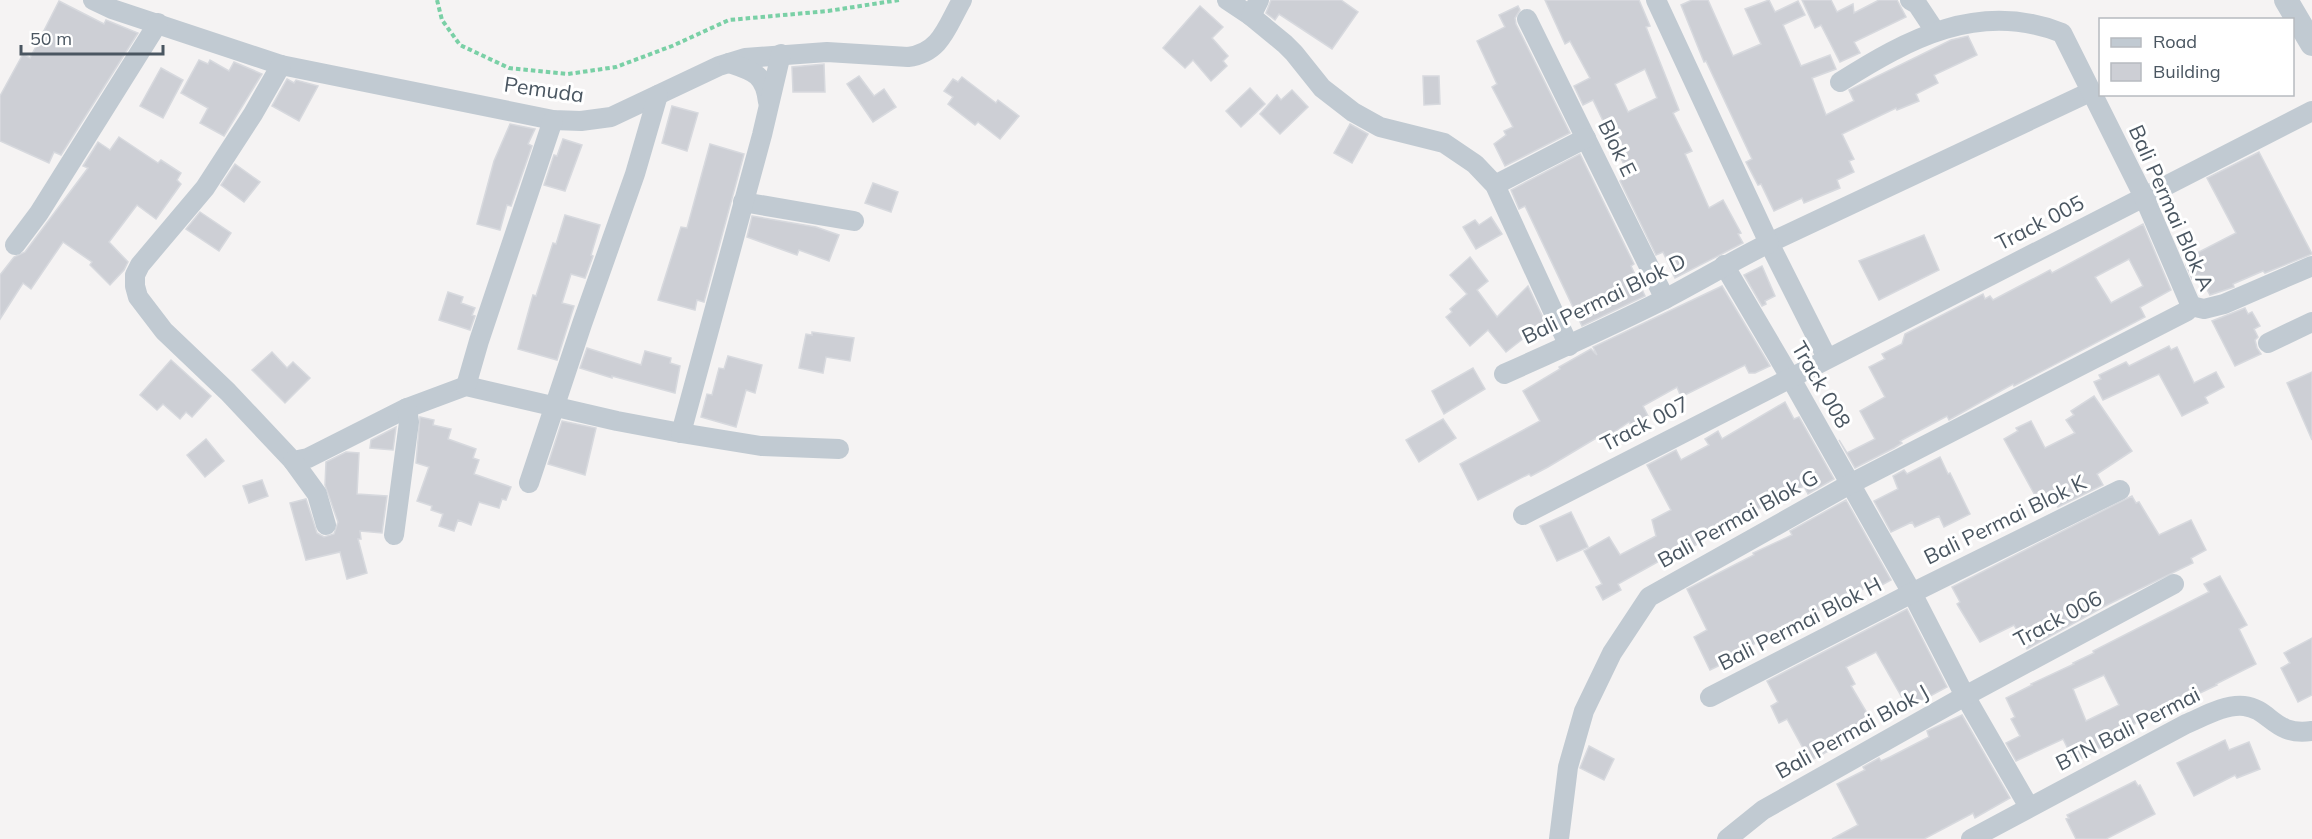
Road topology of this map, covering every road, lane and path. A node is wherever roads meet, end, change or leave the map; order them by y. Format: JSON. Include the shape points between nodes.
{"nodes":[{"id":1,"x":93,"y":0,"type":"edge"},
{"id":2,"x":437,"y":0,"type":"edge"},
{"id":3,"x":899,"y":0,"type":"edge"},
{"id":4,"x":962,"y":0,"type":"edge"},
{"id":5,"x":1227,"y":0,"type":"edge"},
{"id":6,"x":1656,"y":0,"type":"edge"},
{"id":7,"x":1910,"y":0,"type":"edge"},
{"id":8,"x":2286,"y":0,"type":"edge"},
{"id":9,"x":1255,"y":8,"type":"edge"},
{"id":10,"x":1527,"y":19,"type":"dead end"},
{"id":11,"x":158,"y":23,"type":"junction"},
{"id":12,"x":1933,"y":28,"type":"junction"},
{"id":13,"x":2312,"y":44,"type":"edge"},
{"id":14,"x":781,"y":54,"type":"junction"},
{"id":15,"x":729,"y":63,"type":"junction"},
{"id":16,"x":281,"y":65,"type":"junction"},
{"id":17,"x":1840,"y":82,"type":"dead end"},
{"id":18,"x":2090,"y":92,"type":"junction"},
{"id":19,"x":658,"y":95,"type":"junction"},
{"id":20,"x":768,"y":102,"type":"junction"},
{"id":21,"x":2312,"y":111,"type":"edge"},
{"id":22,"x":553,"y":120,"type":"junction"},
{"id":23,"x":1586,"y":138,"type":"junction"},
{"id":24,"x":1494,"y":185,"type":"junction"},
{"id":25,"x":2144,"y":197,"type":"junction"},
{"id":26,"x":743,"y":202,"type":"junction"},
{"id":27,"x":854,"y":221,"type":"dead end"},
{"id":28,"x":1769,"y":243,"type":"junction"},
{"id":29,"x":15,"y":245,"type":"dead end"},
{"id":30,"x":1724,"y":265,"type":"junction"},
{"id":31,"x":2312,"y":266,"type":"edge"},
{"id":32,"x":1665,"y":299,"type":"junction"},
{"id":33,"x":2191,"y":306,"type":"junction"},
{"id":34,"x":2312,"y":322,"type":"edge"},
{"id":35,"x":2268,"y":343,"type":"dead end"},
{"id":36,"x":1569,"y":346,"type":"junction"},
{"id":37,"x":1827,"y":358,"type":"junction"},
{"id":38,"x":1504,"y":374,"type":"dead end"},
{"id":39,"x":1790,"y":376,"type":"junction"},
{"id":40,"x":466,"y":386,"type":"junction"},
{"id":41,"x":556,"y":405,"type":"junction"},
{"id":42,"x":407,"y":408,"type":"junction"},
{"id":43,"x":681,"y":433,"type":"junction"},
{"id":44,"x":839,"y":449,"type":"dead end"},
{"id":45,"x":293,"y":461,"type":"junction"},
{"id":46,"x":529,"y":483,"type":"dead end"},
{"id":47,"x":1850,"y":484,"type":"junction"},
{"id":48,"x":2120,"y":490,"type":"dead end"},
{"id":49,"x":1523,"y":515,"type":"dead end"},
{"id":50,"x":326,"y":525,"type":"dead end"},
{"id":51,"x":394,"y":535,"type":"dead end"},
{"id":52,"x":2174,"y":584,"type":"dead end"},
{"id":53,"x":1912,"y":594,"type":"junction"},
{"id":54,"x":1965,"y":696,"type":"junction"},
{"id":55,"x":1710,"y":697,"type":"dead end"},
{"id":56,"x":2312,"y":730,"type":"edge"},
{"id":57,"x":2029,"y":807,"type":"junction"},
{"id":58,"x":1559,"y":839,"type":"edge"},
{"id":59,"x":1727,"y":839,"type":"edge"},
{"id":60,"x":1971,"y":839,"type":"edge"}],
"edges":[{"from":1,"to":11,"type":"street","name":"Pemuda"},
{"from":2,"to":3,"type":"path","via":[[441,20],[460,45],[509,68],[568,74],[616,67],[729,20]]},
{"from":4,"to":14,"type":"street","name":"Pemuda","via":[[935,46],[917,56]]},
{"from":5,"to":9,"type":"street"},
{"from":6,"to":28,"type":"street"},
{"from":7,"to":12,"type":"street"},
{"from":8,"to":13,"type":"street"},
{"from":9,"to":24,"type":"street","via":[[1322,88],[1353,112],[1380,127],[1444,143],[1475,164]]},
{"from":10,"to":23,"type":"street","name":"Blok E"},
{"from":11,"to":16,"type":"street","name":"Pemuda"},
{"from":11,"to":29,"type":"street"},
{"from":12,"to":17,"type":"street","name":"Bali Permai Blok A"},
{"from":12,"to":18,"type":"street","name":"Bali Permai Blok A","via":[[1975,16],[2010,16],[2045,23],[2062,33]]},
{"from":14,"to":15,"type":"street","name":"Pemuda"},
{"from":14,"to":20,"type":"street"},
{"from":15,"to":19,"type":"street","name":"Pemuda"},
{"from":15,"to":20,"type":"street","via":[[760,78],[767,89]]},
{"from":16,"to":22,"type":"street","name":"Pemuda"},
{"from":16,"to":45,"type":"street","via":[[205,188],[140,265],[135,286],[138,297],[164,331]]},
{"from":18,"to":25,"type":"street","name":"Bali Permai Blok A"},
{"from":18,"to":28,"type":"street"},
{"from":19,"to":22,"type":"street","name":"Pemuda","via":[[599,120]]},
{"from":19,"to":41,"type":"street"},
{"from":20,"to":26,"type":"street"},
{"from":21,"to":25,"type":"street","name":"Track 005"},
{"from":22,"to":40,"type":"street"},
{"from":23,"to":24,"type":"street"},
{"from":23,"to":32,"type":"street","name":"Blok E"},
{"from":24,"to":36,"type":"street"},
{"from":25,"to":33,"type":"street","name":"Bali Permai Blok A"},
{"from":25,"to":37,"type":"street","name":"Track 005"},
{"from":26,"to":27,"type":"street"},
{"from":26,"to":43,"type":"street"},
{"from":28,"to":30,"type":"street"},
{"from":28,"to":37,"type":"street"},
{"from":30,"to":32,"type":"street","name":"Bali Permai Blok D"},
{"from":30,"to":39,"type":"street","name":"Track 008"},
{"from":31,"to":33,"type":"street","via":[[2224,304],[2204,309]]},
{"from":32,"to":36,"type":"street","name":"Bali Permai Blok D"},
{"from":33,"to":47,"type":"street","name":"Bali Permai Blok A"},
{"from":34,"to":35,"type":"street"},
{"from":36,"to":38,"type":"street","name":"Bali Permai Blok D"},
{"from":37,"to":39,"type":"street","name":"Track 005"},
{"from":39,"to":47,"type":"street","name":"Track 008"},
{"from":39,"to":49,"type":"street","name":"Track 007"},
{"from":40,"to":41,"type":"street"},
{"from":40,"to":42,"type":"street"},
{"from":41,"to":43,"type":"street"},
{"from":41,"to":46,"type":"street"},
{"from":42,"to":45,"type":"street","via":[[317,454]]},
{"from":42,"to":51,"type":"street","via":[[409,422]]},
{"from":43,"to":44,"type":"street","via":[[761,446]]},
{"from":45,"to":50,"type":"street","via":[[317,494]]},
{"from":47,"to":53,"type":"street","name":"Track 008"},
{"from":47,"to":58,"type":"street","name":"Bali Permai Blok G","via":[[1649,597],[1612,653],[1584,711],[1568,767]]},
{"from":48,"to":53,"type":"street","name":"Bali Permai Blok K"},
{"from":52,"to":54,"type":"street","name":"Track 006"},
{"from":53,"to":54,"type":"street","name":"Track 008"},
{"from":53,"to":55,"type":"street","name":"Bali Permai Blok H"},
{"from":54,"to":57,"type":"street","name":"Track 008"},
{"from":54,"to":59,"type":"street","name":"Bali Permai Blok J","via":[[1763,810]]},
{"from":56,"to":57,"type":"street","name":"BTN Bali Permai","via":[[2288,730],[2250,707],[2219,710]]},
{"from":57,"to":60,"type":"street","name":"BTN Bali Permai"}]}
